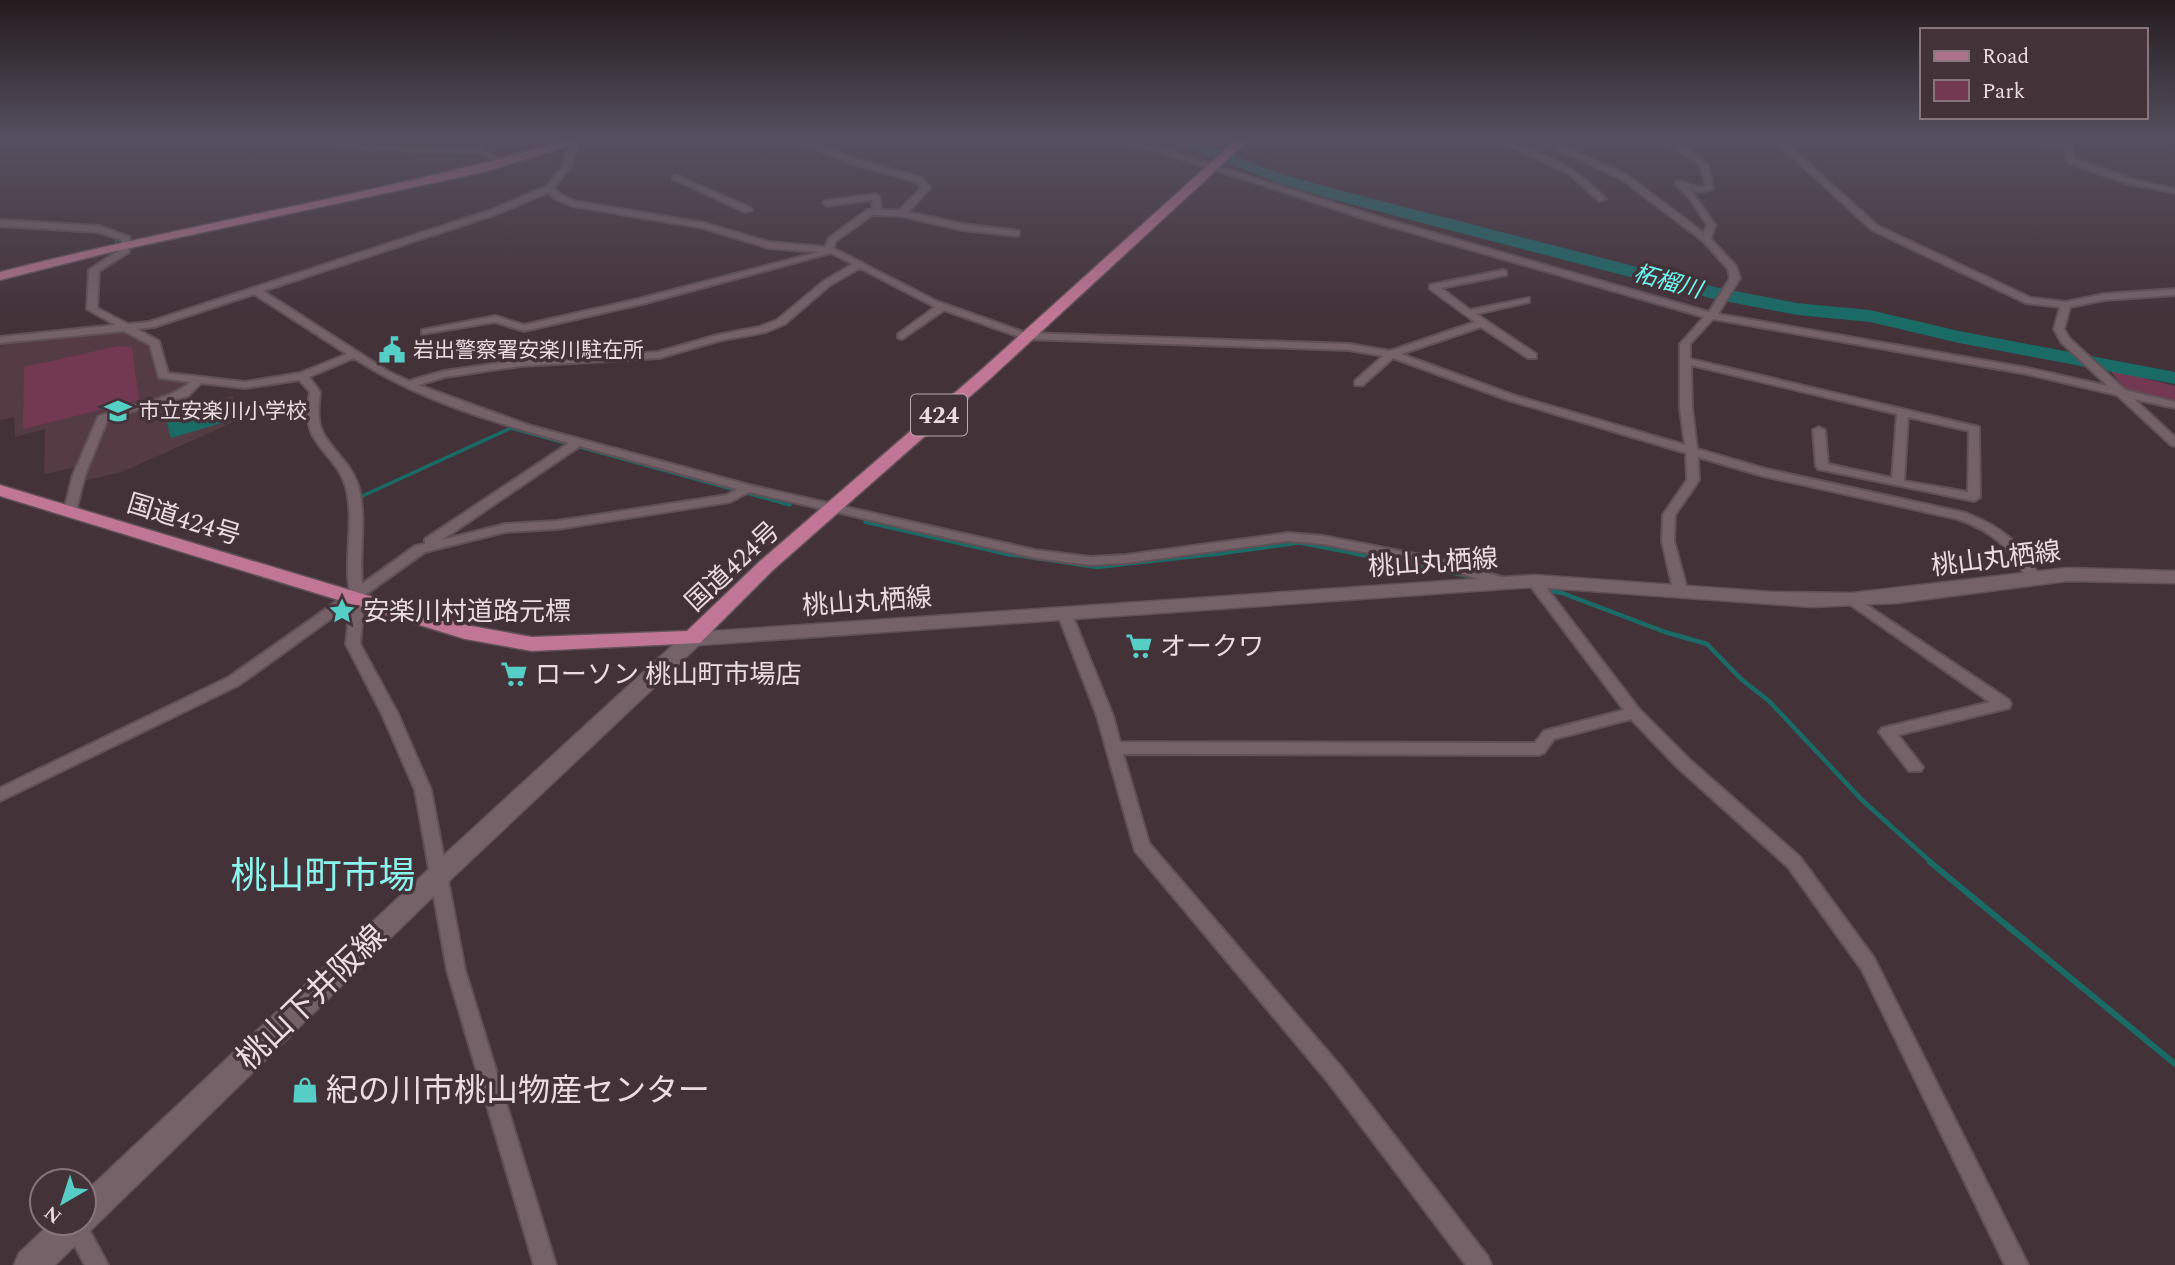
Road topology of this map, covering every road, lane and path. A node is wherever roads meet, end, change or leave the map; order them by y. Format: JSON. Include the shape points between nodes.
{"nodes":[{"id":1,"x":335,"y":197,"type":"edge"},
{"id":2,"x":529,"y":197,"type":"edge"},
{"id":3,"x":560,"y":197,"type":"edge"},
{"id":4,"x":720,"y":197,"type":"edge"},
{"id":5,"x":876,"y":197,"type":"edge"},
{"id":6,"x":876,"y":197,"type":"edge"},
{"id":7,"x":917,"y":197,"type":"edge"},
{"id":8,"x":1178,"y":197,"type":"edge"},
{"id":9,"x":1311,"y":197,"type":"edge"},
{"id":10,"x":1650,"y":197,"type":"edge"},
{"id":11,"x":1693,"y":197,"type":"edge"},
{"id":12,"x":1841,"y":197,"type":"edge"},
{"id":13,"x":827,"y":203,"type":"dead end"},
{"id":14,"x":748,"y":210,"type":"dead end"},
{"id":15,"x":877,"y":212,"type":"junction"},
{"id":16,"x":902,"y":213,"type":"junction"},
{"id":17,"x":0,"y":223,"type":"edge"},
{"id":18,"x":1016,"y":233,"type":"dead end"},
{"id":19,"x":1706,"y":239,"type":"junction"},
{"id":20,"x":122,"y":240,"type":"junction"},
{"id":21,"x":828,"y":250,"type":"junction"},
{"id":22,"x":861,"y":264,"type":"junction"},
{"id":23,"x":1503,"y":273,"type":"dead end"},
{"id":24,"x":0,"y":276,"type":"edge"},
{"id":25,"x":255,"y":290,"type":"junction"},
{"id":26,"x":2175,"y":292,"type":"edge"},
{"id":27,"x":1526,"y":300,"type":"dead end"},
{"id":28,"x":2066,"y":305,"type":"junction"},
{"id":29,"x":942,"y":307,"type":"junction"},
{"id":30,"x":1469,"y":313,"type":"junction"},
{"id":31,"x":1711,"y":313,"type":"junction"},
{"id":32,"x":1482,"y":323,"type":"junction"},
{"id":33,"x":129,"y":327,"type":"junction"},
{"id":34,"x":426,"y":332,"type":"dead end"},
{"id":35,"x":902,"y":336,"type":"dead end"},
{"id":36,"x":1026,"y":336,"type":"junction"},
{"id":37,"x":3,"y":341,"type":"edge"},
{"id":38,"x":355,"y":354,"type":"junction"},
{"id":39,"x":1391,"y":354,"type":"junction"},
{"id":40,"x":1532,"y":356,"type":"dead end"},
{"id":41,"x":1685,"y":361,"type":"junction"},
{"id":42,"x":302,"y":376,"type":"junction"},
{"id":43,"x":198,"y":380,"type":"junction"},
{"id":44,"x":1359,"y":383,"type":"dead end"},
{"id":45,"x":408,"y":385,"type":"junction"},
{"id":46,"x":2116,"y":389,"type":"junction"},
{"id":47,"x":2175,"y":405,"type":"edge"},
{"id":48,"x":1903,"y":412,"type":"junction"},
{"id":49,"x":1819,"y":430,"type":"dead end"},
{"id":50,"x":2175,"y":443,"type":"edge"},
{"id":51,"x":574,"y":445,"type":"junction"},
{"id":52,"x":1692,"y":452,"type":"junction"},
{"id":53,"x":1898,"y":483,"type":"junction"},
{"id":54,"x":0,"y":490,"type":"edge"},
{"id":55,"x":743,"y":491,"type":"junction"},
{"id":56,"x":835,"y":508,"type":"junction"},
{"id":57,"x":70,"y":511,"type":"junction"},
{"id":58,"x":420,"y":549,"type":"junction"},
{"id":59,"x":2033,"y":577,"type":"junction"},
{"id":60,"x":2175,"y":577,"type":"edge"},
{"id":61,"x":1534,"y":581,"type":"junction"},
{"id":62,"x":1508,"y":583,"type":"junction"},
{"id":63,"x":1680,"y":589,"type":"junction"},
{"id":64,"x":354,"y":596,"type":"junction"},
{"id":65,"x":1853,"y":600,"type":"junction"},
{"id":66,"x":1064,"y":612,"type":"junction"},
{"id":67,"x":693,"y":638,"type":"junction"},
{"id":68,"x":1634,"y":713,"type":"junction"},
{"id":69,"x":1114,"y":748,"type":"junction"},
{"id":70,"x":1915,"y":767,"type":"dead end"},
{"id":71,"x":0,"y":795,"type":"edge"},
{"id":72,"x":440,"y":874,"type":"junction"},
{"id":73,"x":98,"y":1202,"type":"edge"},
{"id":74,"x":61,"y":1237,"type":"edge"},
{"id":75,"x":85,"y":1237,"type":"edge"},
{"id":76,"x":31,"y":1265,"type":"edge"},
{"id":77,"x":97,"y":1265,"type":"edge"},
{"id":78,"x":545,"y":1265,"type":"edge"},
{"id":79,"x":1480,"y":1265,"type":"edge"},
{"id":80,"x":2017,"y":1265,"type":"edge"}],
"edges":[{"from":1,"to":20,"type":"main road"},
{"from":2,"to":25,"type":"street"},
{"from":3,"to":21,"type":"street","via":[[704,226],[768,245]]},
{"from":4,"to":14,"type":"street"},
{"from":5,"to":13,"type":"street"},
{"from":6,"to":15,"type":"street"},
{"from":7,"to":16,"type":"street"},
{"from":8,"to":36,"type":"highway","name":"国道424号","number":"424"},
{"from":9,"to":31,"type":"street"},
{"from":10,"to":19,"type":"street"},
{"from":11,"to":19,"type":"street","via":[[1711,225]]},
{"from":12,"to":28,"type":"street","via":[[1875,228],[2029,301]]},
{"from":15,"to":16,"type":"street"},
{"from":15,"to":21,"type":"street","via":[[849,226],[832,240]]},
{"from":16,"to":18,"type":"street","via":[[962,228]]},
{"from":17,"to":20,"type":"street","via":[[99,229]]},
{"from":19,"to":31,"type":"street","via":[[1733,268],[1734,278]]},
{"from":20,"to":24,"type":"main road","via":[[110,248]]},
{"from":20,"to":33,"type":"street","via":[[126,250],[94,270],[92,309]]},
{"from":21,"to":22,"type":"street"},
{"from":21,"to":34,"type":"street","via":[[524,328],[495,319]]},
{"from":22,"to":29,"type":"street"},
{"from":22,"to":45,"type":"street","via":[[827,284],[781,322],[762,330],[659,355],[521,363],[444,374]]},
{"from":23,"to":30,"type":"street","via":[[1433,287]]},
{"from":25,"to":33,"type":"street","via":[[150,325]]},
{"from":25,"to":38,"type":"street"},
{"from":26,"to":28,"type":"street","via":[[2104,296]]},
{"from":27,"to":30,"type":"street"},
{"from":28,"to":46,"type":"street","via":[[2059,329]]},
{"from":29,"to":35,"type":"street"},
{"from":29,"to":36,"type":"street"},
{"from":30,"to":32,"type":"street"},
{"from":31,"to":41,"type":"street","via":[[1685,344]]},
{"from":31,"to":46,"type":"street"},
{"from":32,"to":39,"type":"street"},
{"from":32,"to":40,"type":"street"},
{"from":33,"to":37,"type":"street"},
{"from":33,"to":43,"type":"street","via":[[155,343],[163,376]]},
{"from":36,"to":39,"type":"street","via":[[1349,346]]},
{"from":36,"to":56,"type":"highway","name":"国道424号","number":"424"},
{"from":38,"to":42,"type":"street"},
{"from":38,"to":45,"type":"street"},
{"from":39,"to":44,"type":"street"},
{"from":39,"to":52,"type":"street","via":[[1512,398]]},
{"from":41,"to":48,"type":"street"},
{"from":41,"to":52,"type":"street"},
{"from":42,"to":43,"type":"street","via":[[245,385]]},
{"from":42,"to":64,"type":"street","via":[[315,392],[312,422],[352,484],[357,524]]},
{"from":43,"to":57,"type":"street","via":[[184,394],[102,419]]},
{"from":45,"to":51,"type":"street"},
{"from":46,"to":47,"type":"street"},
{"from":46,"to":50,"type":"street"},
{"from":48,"to":53,"type":"street"},
{"from":48,"to":53,"type":"street","via":[[1975,429],[1974,497]]},
{"from":49,"to":53,"type":"street","via":[[1822,466]]},
{"from":51,"to":55,"type":"street"},
{"from":51,"to":58,"type":"street"},
{"from":52,"to":59,"type":"street","via":[[1988,525],[2009,539]]},
{"from":52,"to":63,"type":"street","via":[[1693,480],[1669,515],[1668,541]]},
{"from":54,"to":57,"type":"highway","name":"国道424号"},
{"from":55,"to":56,"type":"street"},
{"from":55,"to":58,"type":"street","via":[[557,525],[505,528]]},
{"from":56,"to":62,"type":"street","via":[[1035,554],[1090,561],[1288,537],[1431,561]]},
{"from":56,"to":67,"type":"highway","name":"国道424号","number":"424","via":[[766,566]]},
{"from":57,"to":64,"type":"highway","name":"国道424号"},
{"from":58,"to":64,"type":"street"},
{"from":59,"to":60,"type":"main road","name":"桃山丸栖線","via":[[2101,573]]},
{"from":59,"to":65,"type":"main road","name":"桃山丸栖線"},
{"from":61,"to":62,"type":"main road","name":"桃山丸栖線"},
{"from":61,"to":63,"type":"main road","name":"桃山丸栖線","via":[[1598,581]]},
{"from":61,"to":68,"type":"street"},
{"from":62,"to":66,"type":"main road","name":"桃山丸栖線"},
{"from":63,"to":65,"type":"main road","name":"桃山丸栖線","via":[[1792,600]]},
{"from":64,"to":67,"type":"highway","name":"国道424号","via":[[465,632],[532,644]]},
{"from":64,"to":71,"type":"street","via":[[234,681]]},
{"from":64,"to":72,"type":"street","via":[[354,644],[423,790]]},
{"from":65,"to":70,"type":"street","via":[[2004,704],[1887,732]]},
{"from":66,"to":67,"type":"main road","name":"桃山丸栖線"},
{"from":66,"to":69,"type":"street"},
{"from":67,"to":72,"type":"main road","name":"桃山下井阪線"},
{"from":68,"to":69,"type":"street","via":[[1549,735],[1539,749]]},
{"from":68,"to":80,"type":"street","via":[[1794,862],[1868,964]]},
{"from":69,"to":79,"type":"street","via":[[1141,846],[1335,1075]]},
{"from":72,"to":73,"type":"main road","name":"桃山下井阪線"},
{"from":72,"to":78,"type":"street","via":[[456,970]]},
{"from":74,"to":76,"type":"main road","name":"桃山下井阪線"},
{"from":75,"to":77,"type":"street"}]}
